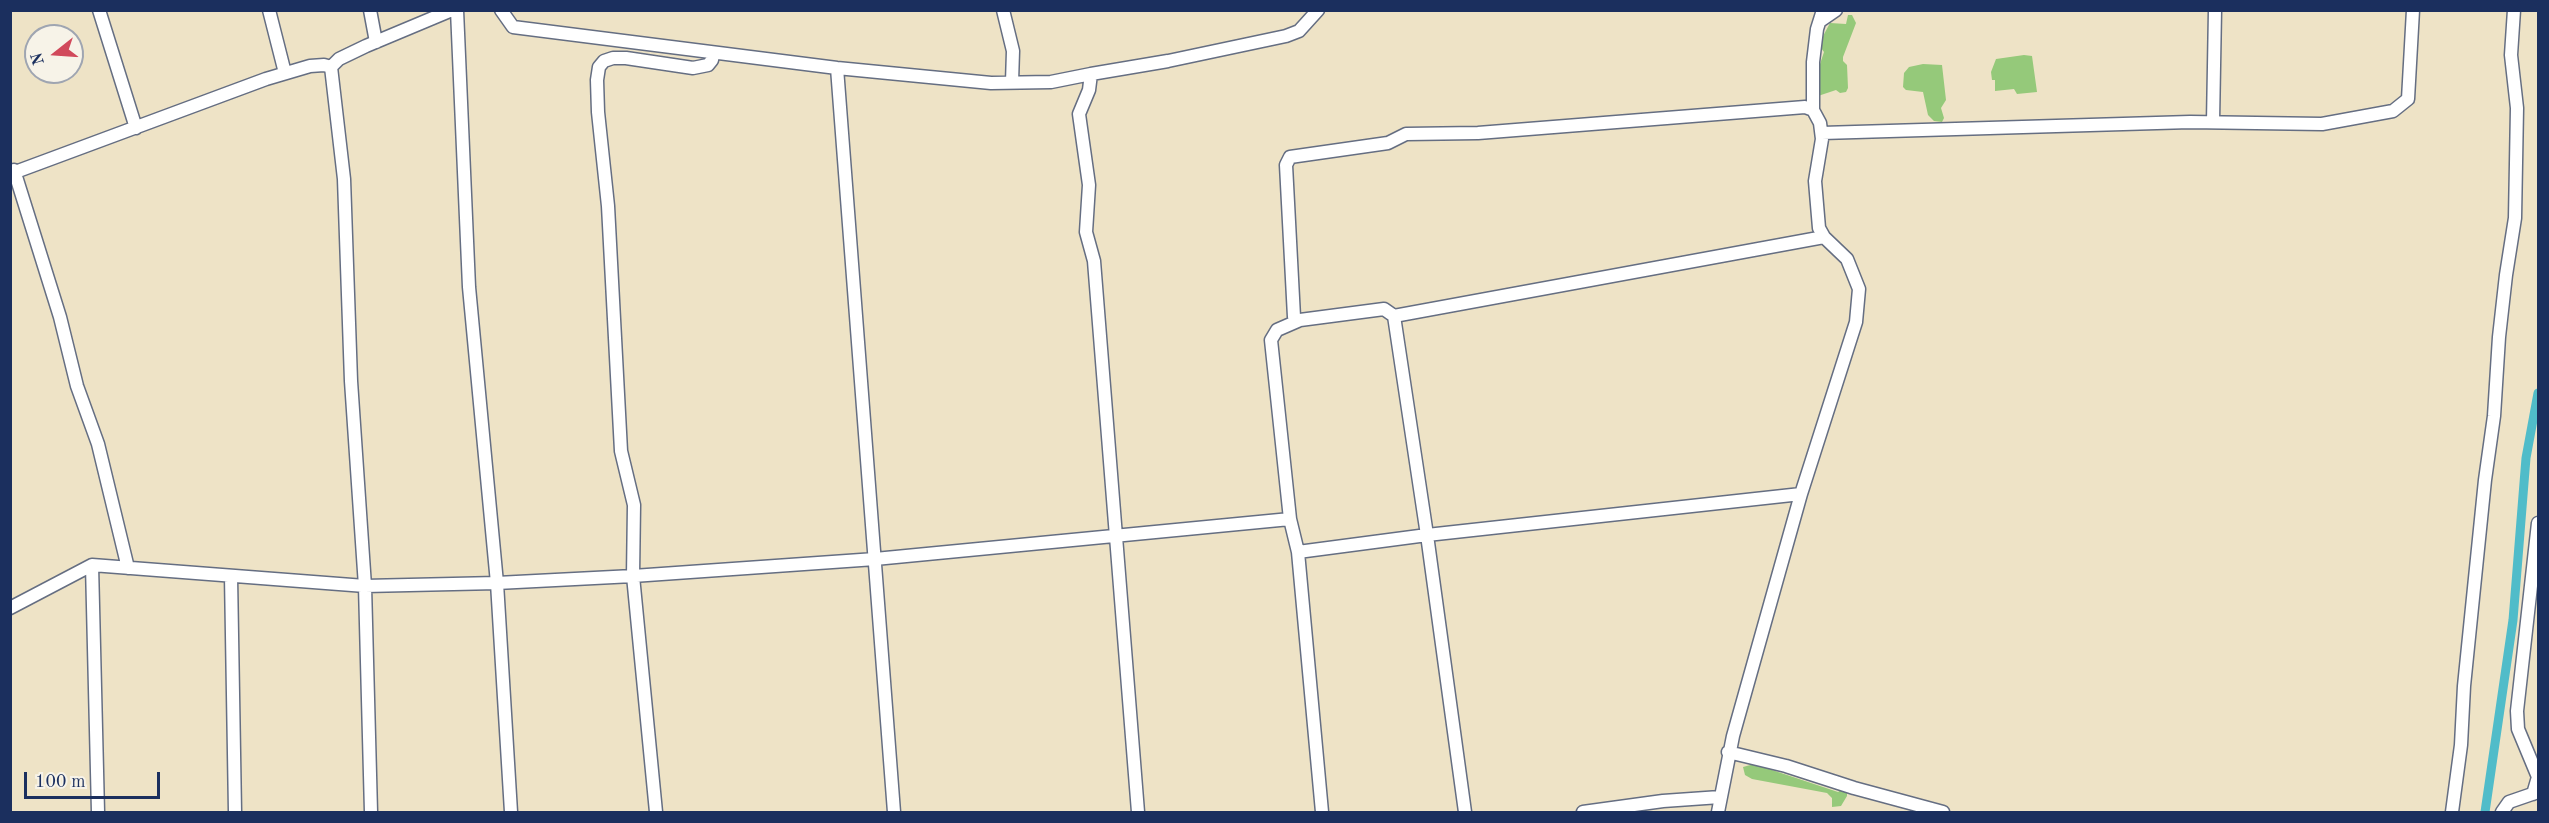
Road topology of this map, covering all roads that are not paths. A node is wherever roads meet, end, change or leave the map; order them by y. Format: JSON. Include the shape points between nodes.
{"nodes":[{"id":1,"x":99,"y":10,"type":"edge"},
{"id":2,"x":269,"y":10,"type":"edge"},
{"id":3,"x":370,"y":10,"type":"edge"},
{"id":4,"x":452,"y":10,"type":"edge"},
{"id":5,"x":457,"y":10,"type":"edge"},
{"id":6,"x":501,"y":10,"type":"edge"},
{"id":7,"x":1003,"y":10,"type":"edge"},
{"id":8,"x":1318,"y":10,"type":"edge"},
{"id":9,"x":1836,"y":10,"type":"edge"},
{"id":10,"x":2215,"y":10,"type":"edge"},
{"id":11,"x":2413,"y":10,"type":"edge"},
{"id":12,"x":2514,"y":10,"type":"edge"},
{"id":13,"x":1821,"y":16,"type":"edge"},
{"id":14,"x":376,"y":42,"type":"junction"},
{"id":15,"x":712,"y":53,"type":"junction"},
{"id":16,"x":331,"y":67,"type":"junction"},
{"id":17,"x":837,"y":68,"type":"junction"},
{"id":18,"x":285,"y":73,"type":"junction"},
{"id":19,"x":1091,"y":74,"type":"junction"},
{"id":20,"x":1012,"y":82,"type":"junction"},
{"id":21,"x":1813,"y":110,"type":"junction"},
{"id":22,"x":2213,"y":122,"type":"junction"},
{"id":23,"x":136,"y":128,"type":"junction"},
{"id":24,"x":1821,"y":133,"type":"junction"},
{"id":25,"x":12,"y":170,"type":"edge"},
{"id":26,"x":1824,"y":237,"type":"junction"},
{"id":27,"x":1394,"y":316,"type":"junction"},
{"id":28,"x":1294,"y":317,"type":"dead end"},
{"id":29,"x":1801,"y":494,"type":"junction"},
{"id":30,"x":1290,"y":519,"type":"junction"},
{"id":31,"x":2538,"y":523,"type":"edge"},
{"id":32,"x":1115,"y":536,"type":"junction"},
{"id":33,"x":1427,"y":536,"type":"junction"},
{"id":34,"x":1298,"y":552,"type":"junction"},
{"id":35,"x":875,"y":559,"type":"junction"},
{"id":36,"x":92,"y":565,"type":"junction"},
{"id":37,"x":128,"y":568,"type":"junction"},
{"id":38,"x":231,"y":576,"type":"junction"},
{"id":39,"x":633,"y":576,"type":"junction"},
{"id":40,"x":497,"y":583,"type":"junction"},
{"id":41,"x":365,"y":586,"type":"junction"},
{"id":42,"x":10,"y":608,"type":"edge"},
{"id":43,"x":1728,"y":752,"type":"junction"},
{"id":44,"x":2536,"y":793,"type":"edge"},
{"id":45,"x":1720,"y":797,"type":"junction"},
{"id":46,"x":98,"y":813,"type":"edge"},
{"id":47,"x":235,"y":813,"type":"edge"},
{"id":48,"x":371,"y":813,"type":"edge"},
{"id":49,"x":511,"y":813,"type":"edge"},
{"id":50,"x":656,"y":813,"type":"edge"},
{"id":51,"x":894,"y":813,"type":"edge"},
{"id":52,"x":1138,"y":813,"type":"edge"},
{"id":53,"x":1323,"y":813,"type":"edge"},
{"id":54,"x":1465,"y":813,"type":"edge"},
{"id":55,"x":1583,"y":813,"type":"edge"},
{"id":56,"x":1718,"y":813,"type":"edge"},
{"id":57,"x":1943,"y":813,"type":"edge"},
{"id":58,"x":2452,"y":813,"type":"edge"},
{"id":59,"x":2502,"y":813,"type":"edge"}],
"edges":[{"from":1,"to":23,"type":"street"},
{"from":2,"to":18,"type":"street"},
{"from":3,"to":14,"type":"street"},
{"from":4,"to":14,"type":"street"},
{"from":5,"to":40,"type":"street","via":[[469,287]]},
{"from":6,"to":15,"type":"street","via":[[513,27]]},
{"from":7,"to":20,"type":"street","via":[[1013,51]]},
{"from":8,"to":19,"type":"street","via":[[1299,31],[1286,36]]},
{"from":9,"to":13,"type":"street"},
{"from":10,"to":22,"type":"street"},
{"from":11,"to":22,"type":"street","via":[[2408,99],[2393,111],[2322,124]]},
{"from":12,"to":58,"type":"street","via":[[2511,55],[2517,108],[2515,218],[2500,327],[2464,686],[2462,745]]},
{"from":13,"to":21,"type":"street","via":[[1814,62]]},
{"from":14,"to":16,"type":"street","via":[[339,59]]},
{"from":15,"to":17,"type":"street"},
{"from":15,"to":39,"type":"street","via":[[712,60],[702,67],[626,58],[604,61],[599,67],[598,112],[608,206],[621,451],[633,505]]},
{"from":16,"to":18,"type":"street","via":[[310,66]]},
{"from":16,"to":41,"type":"street","via":[[344,179],[351,381]]},
{"from":17,"to":20,"type":"street"},
{"from":17,"to":35,"type":"street"},
{"from":18,"to":23,"type":"street"},
{"from":19,"to":20,"type":"street","via":[[1051,82]]},
{"from":19,"to":32,"type":"street","via":[[1079,114],[1089,185],[1086,232],[1094,261]]},
{"from":21,"to":24,"type":"street"},
{"from":21,"to":28,"type":"street","via":[[1793,107],[1560,128],[1406,134],[1388,143],[1290,157],[1286,165]]},
{"from":22,"to":24,"type":"street"},
{"from":23,"to":25,"type":"street"},
{"from":24,"to":26,"type":"street","via":[[1815,181],[1819,228]]},
{"from":25,"to":37,"type":"street","via":[[98,444]]},
{"from":26,"to":27,"type":"street"},
{"from":26,"to":29,"type":"street","via":[[1847,259],[1859,289],[1856,322]]},
{"from":27,"to":30,"type":"street","via":[[1384,309],[1300,320],[1276,330],[1271,340]]},
{"from":27,"to":33,"type":"street"},
{"from":29,"to":33,"type":"street"},
{"from":29,"to":43,"type":"street"},
{"from":30,"to":32,"type":"street"},
{"from":30,"to":34,"type":"street"},
{"from":31,"to":44,"type":"street","via":[[2517,711],[2517,729],[2538,777]]},
{"from":32,"to":35,"type":"street"},
{"from":32,"to":52,"type":"street"},
{"from":33,"to":34,"type":"street"},
{"from":33,"to":54,"type":"street"},
{"from":34,"to":53,"type":"street"},
{"from":35,"to":39,"type":"street"},
{"from":35,"to":51,"type":"street"},
{"from":36,"to":37,"type":"street"},
{"from":36,"to":42,"type":"street"},
{"from":36,"to":46,"type":"street"},
{"from":37,"to":38,"type":"street"},
{"from":38,"to":41,"type":"street"},
{"from":38,"to":47,"type":"street"},
{"from":39,"to":40,"type":"street"},
{"from":39,"to":50,"type":"street"},
{"from":40,"to":41,"type":"street"},
{"from":40,"to":49,"type":"street"},
{"from":41,"to":48,"type":"street"},
{"from":43,"to":45,"type":"street"},
{"from":43,"to":57,"type":"street","via":[[1786,765]]},
{"from":44,"to":59,"type":"street","via":[[2509,802]]},
{"from":45,"to":55,"type":"street"},
{"from":45,"to":56,"type":"street"}]}
